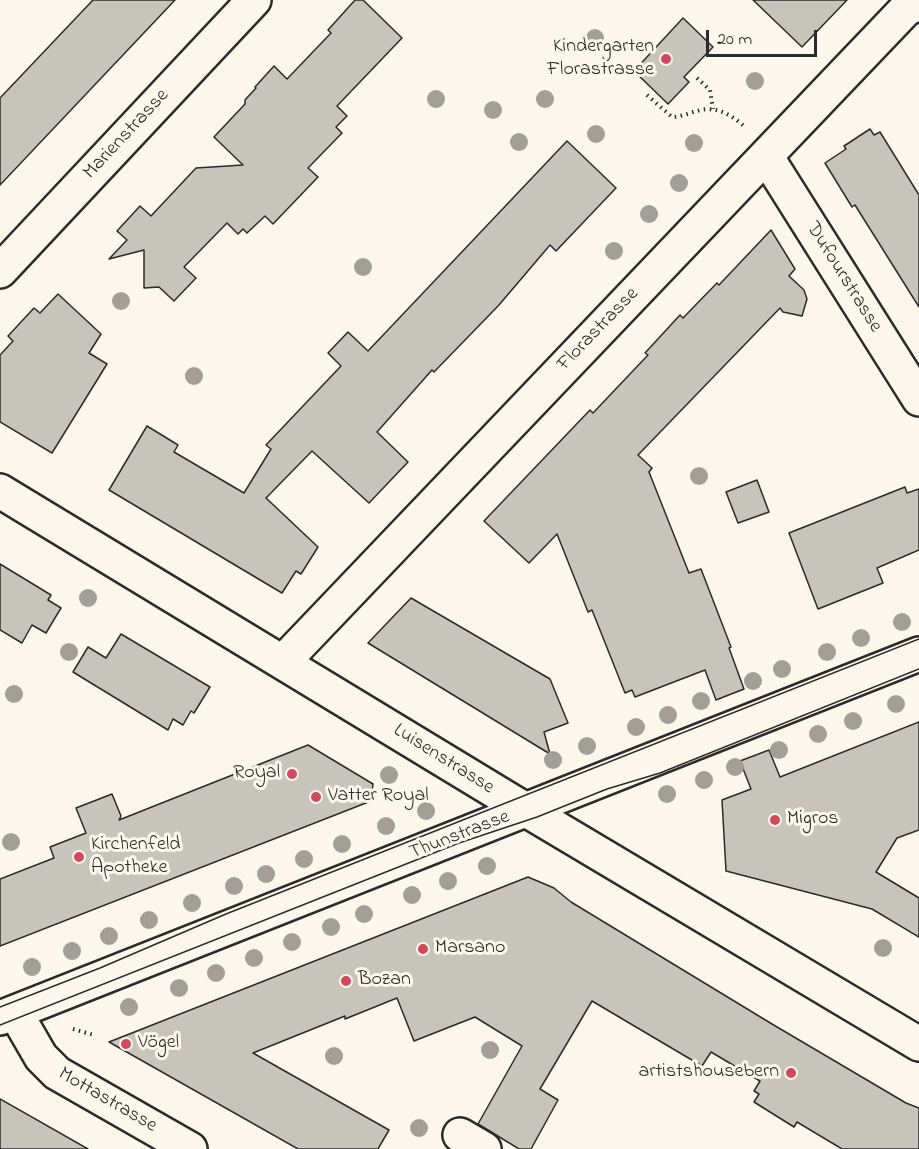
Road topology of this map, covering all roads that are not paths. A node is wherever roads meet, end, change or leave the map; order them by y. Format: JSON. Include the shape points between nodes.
{"nodes":[{"id":1,"x":254,"y":0,"type":"edge"},
{"id":2,"x":919,"y":3,"type":"edge"},
{"id":3,"x":757,"y":143,"type":"junction"},
{"id":4,"x":0,"y":270,"type":"edge"},
{"id":5,"x":919,"y":399,"type":"edge"},
{"id":6,"x":0,"y":491,"type":"edge"},
{"id":7,"x":919,"y":654,"type":"edge"},
{"id":8,"x":283,"y":662,"type":"junction"},
{"id":9,"x":526,"y":810,"type":"junction"},
{"id":10,"x":7,"y":1015,"type":"edge"},
{"id":11,"x":919,"y":1044,"type":"edge"},
{"id":12,"x":190,"y":1149,"type":"edge"}],
"edges":[{"from":1,"to":4,"type":"street","name":"Marienstrasse"},
{"from":2,"to":3,"type":"street","name":"Florastrasse","via":[[906,9]]},
{"from":3,"to":5,"type":"street","name":"Dufourstrasse"},
{"from":3,"to":8,"type":"street","name":"Florastrasse"},
{"from":6,"to":8,"type":"street","name":"Luisenstrasse"},
{"from":7,"to":9,"type":"street","name":"Thunstrasse"},
{"from":8,"to":9,"type":"street","name":"Luisenstrasse"},
{"from":9,"to":10,"type":"street","name":"Thunstrasse"},
{"from":9,"to":11,"type":"street","name":"Luisenstrasse"},
{"from":10,"to":12,"type":"street","name":"Mottastrasse","via":[[57,1073]]}]}
